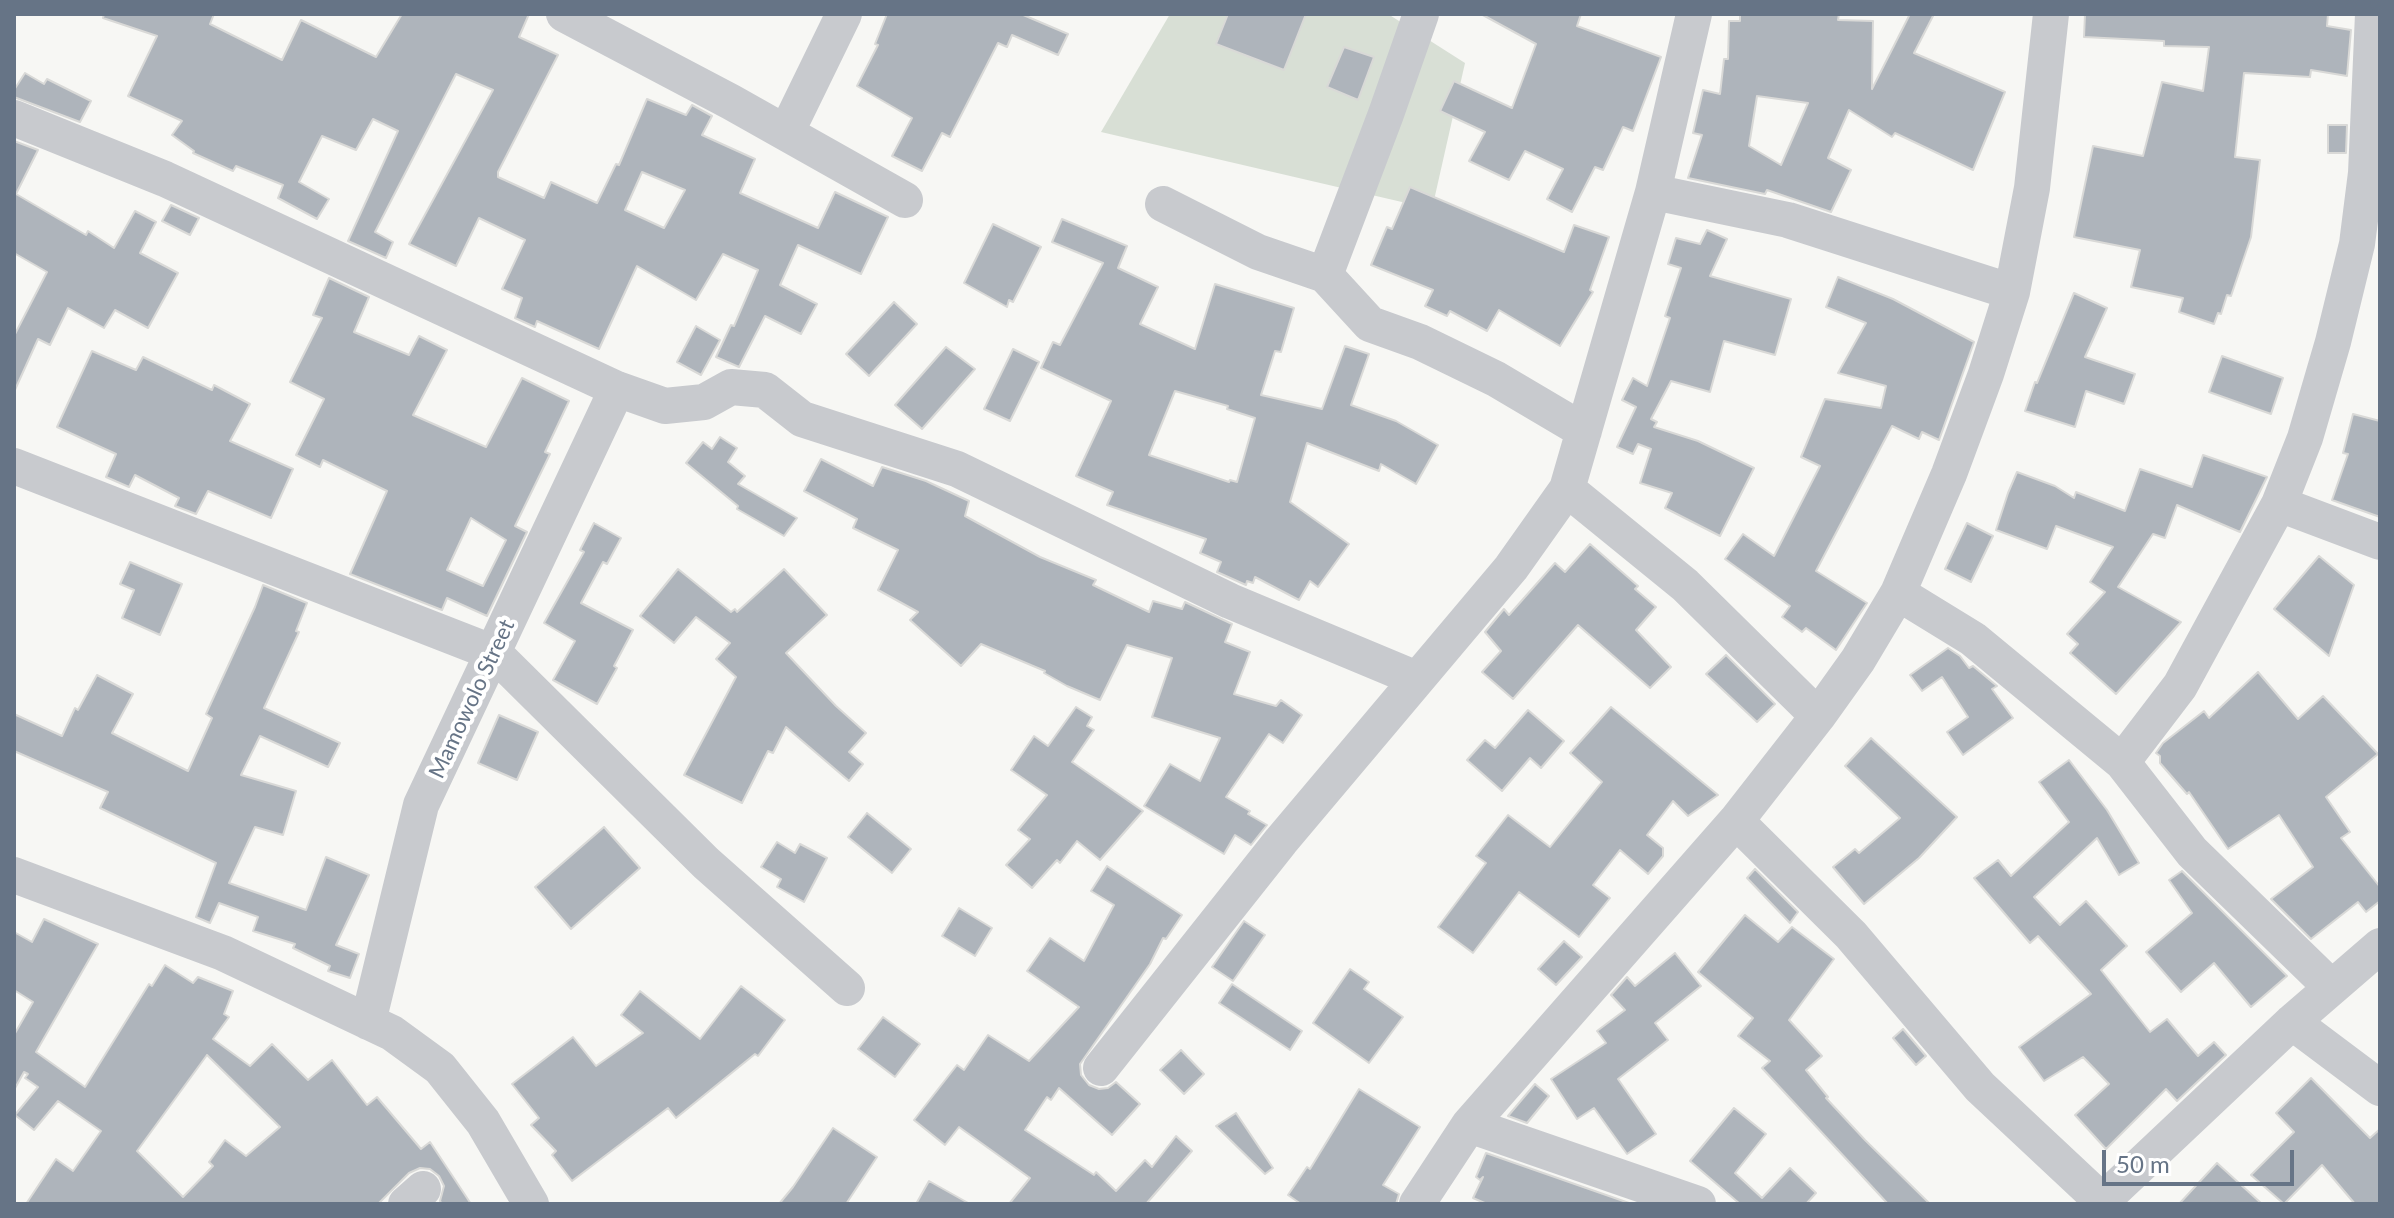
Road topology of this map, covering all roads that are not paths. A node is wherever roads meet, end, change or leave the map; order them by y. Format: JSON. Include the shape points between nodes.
{"nodes":[{"id":1,"x":564,"y":14,"type":"edge"},
{"id":2,"x":844,"y":14,"type":"edge"},
{"id":3,"x":1421,"y":14,"type":"edge"},
{"id":4,"x":1694,"y":14,"type":"edge"},
{"id":5,"x":2051,"y":14,"type":"edge"},
{"id":6,"x":2373,"y":14,"type":"edge"},
{"id":7,"x":14,"y":118,"type":"edge"},
{"id":8,"x":786,"y":133,"type":"junction"},
{"id":9,"x":1653,"y":192,"type":"junction"},
{"id":10,"x":905,"y":200,"type":"dead end"},
{"id":11,"x":1163,"y":204,"type":"dead end"},
{"id":12,"x":2368,"y":245,"type":"edge"},
{"id":13,"x":1325,"y":275,"type":"junction"},
{"id":14,"x":2012,"y":292,"type":"junction"},
{"id":15,"x":617,"y":389,"type":"junction"},
{"id":16,"x":1584,"y":431,"type":"junction"},
{"id":17,"x":14,"y":466,"type":"edge"},
{"id":18,"x":1567,"y":489,"type":"junction"},
{"id":19,"x":2279,"y":504,"type":"junction"},
{"id":20,"x":2380,"y":542,"type":"edge"},
{"id":21,"x":1898,"y":593,"type":"junction"},
{"id":22,"x":494,"y":653,"type":"junction"},
{"id":23,"x":1417,"y":679,"type":"junction"},
{"id":24,"x":1818,"y":716,"type":"junction"},
{"id":25,"x":2122,"y":762,"type":"junction"},
{"id":26,"x":1736,"y":821,"type":"junction"},
{"id":27,"x":14,"y":875,"type":"edge"},
{"id":28,"x":2380,"y":946,"type":"edge"},
{"id":29,"x":2331,"y":987,"type":"junction"},
{"id":30,"x":847,"y":988,"type":"dead end"},
{"id":31,"x":368,"y":1022,"type":"junction"},
{"id":32,"x":2292,"y":1022,"type":"junction"},
{"id":33,"x":1101,"y":1068,"type":"dead end"},
{"id":34,"x":2380,"y":1088,"type":"edge"},
{"id":35,"x":1469,"y":1125,"type":"junction"},
{"id":36,"x":2102,"y":1203,"type":"edge"},
{"id":37,"x":531,"y":1204,"type":"edge"},
{"id":38,"x":1417,"y":1204,"type":"edge"},
{"id":39,"x":1698,"y":1204,"type":"edge"}],
"edges":[{"from":1,"to":8,"type":"street"},
{"from":2,"to":8,"type":"street"},
{"from":3,"to":13,"type":"street"},
{"from":4,"to":9,"type":"street"},
{"from":5,"to":14,"type":"street","via":[[2032,188]]},
{"from":6,"to":12,"type":"street"},
{"from":7,"to":15,"type":"street","via":[[165,179]]},
{"from":8,"to":10,"type":"street"},
{"from":9,"to":14,"type":"street","via":[[1788,220]]},
{"from":9,"to":16,"type":"street"},
{"from":11,"to":13,"type":"street","via":[[1258,252]]},
{"from":12,"to":19,"type":"street"},
{"from":13,"to":16,"type":"street","via":[[1370,324],[1496,379]]},
{"from":14,"to":21,"type":"street","via":[[1949,474]]},
{"from":15,"to":22,"type":"street","name":"Mamowolo Street"},
{"from":15,"to":23,"type":"street","via":[[665,406],[704,402],[731,387],[765,390],[802,419],[957,469],[1230,601]]},
{"from":16,"to":18,"type":"street"},
{"from":17,"to":22,"type":"street"},
{"from":18,"to":23,"type":"street","via":[[1511,568]]},
{"from":18,"to":24,"type":"street","via":[[1685,585]]},
{"from":19,"to":20,"type":"street"},
{"from":19,"to":25,"type":"street","via":[[2180,686]]},
{"from":21,"to":24,"type":"street"},
{"from":21,"to":25,"type":"street","via":[[1973,639]]},
{"from":22,"to":30,"type":"street","via":[[706,863]]},
{"from":22,"to":31,"type":"street","name":"Mamowolo Street","via":[[421,805]]},
{"from":23,"to":33,"type":"street"},
{"from":24,"to":26,"type":"street"},
{"from":25,"to":29,"type":"street","via":[[2192,852]]},
{"from":26,"to":35,"type":"street"},
{"from":26,"to":36,"type":"street","via":[[1851,935],[1980,1087]]},
{"from":27,"to":31,"type":"street","via":[[223,953]]},
{"from":28,"to":29,"type":"street"},
{"from":29,"to":32,"type":"street"},
{"from":31,"to":37,"type":"street","via":[[440,1068],[483,1122]]},
{"from":32,"to":34,"type":"street"},
{"from":32,"to":36,"type":"street"},
{"from":35,"to":38,"type":"street"},
{"from":35,"to":39,"type":"street"}]}
